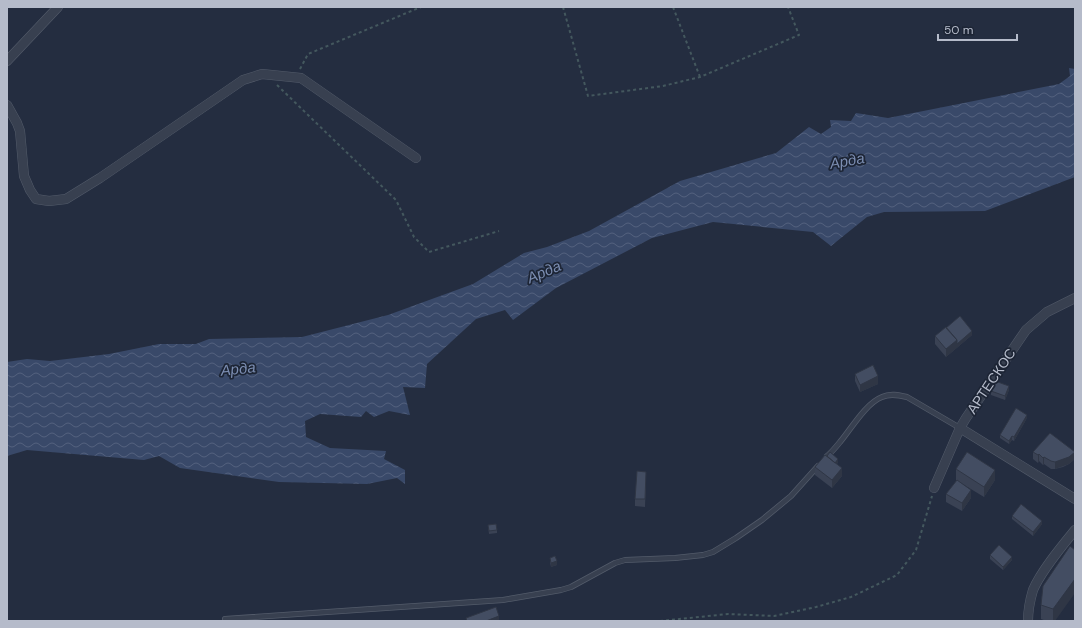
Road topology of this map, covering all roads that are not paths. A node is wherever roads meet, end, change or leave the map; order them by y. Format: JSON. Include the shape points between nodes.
{"nodes":[{"id":1,"x":58,"y":7,"type":"edge"},
{"id":2,"x":7,"y":61,"type":"edge"},
{"id":3,"x":7,"y":105,"type":"edge"},
{"id":4,"x":416,"y":158,"type":"dead end"},
{"id":5,"x":1075,"y":298,"type":"edge"},
{"id":6,"x":960,"y":428,"type":"junction"},
{"id":7,"x":824,"y":459,"type":"edge"},
{"id":8,"x":820,"y":464,"type":"edge"},
{"id":9,"x":934,"y":488,"type":"road end"},
{"id":10,"x":1075,"y":499,"type":"edge"},
{"id":11,"x":1075,"y":530,"type":"edge"},
{"id":12,"x":225,"y":619,"type":"dead end"},
{"id":13,"x":1028,"y":621,"type":"edge"}],
"edges":[{"from":1,"to":2,"type":"street"},
{"from":3,"to":4,"type":"street","via":[[20,131],[24,176],[30,190],[36,199],[49,201],[66,199],[243,80],[262,74],[301,78]]},
{"from":5,"to":6,"type":"street","name":"АРТЕСКОС","via":[[1046,312],[1026,330]]},
{"from":6,"to":7,"type":"lane","via":[[907,397],[890,395],[882,397],[869,407]]},
{"from":6,"to":9,"type":"street","name":"АРТЕСКОС"},
{"from":6,"to":10,"type":"street"},
{"from":8,"to":12,"type":"lane","via":[[791,496],[762,520],[713,552],[703,555],[625,560],[571,588],[503,600]]},
{"from":11,"to":13,"type":"street","via":[[1041,574],[1028,608]]}]}
